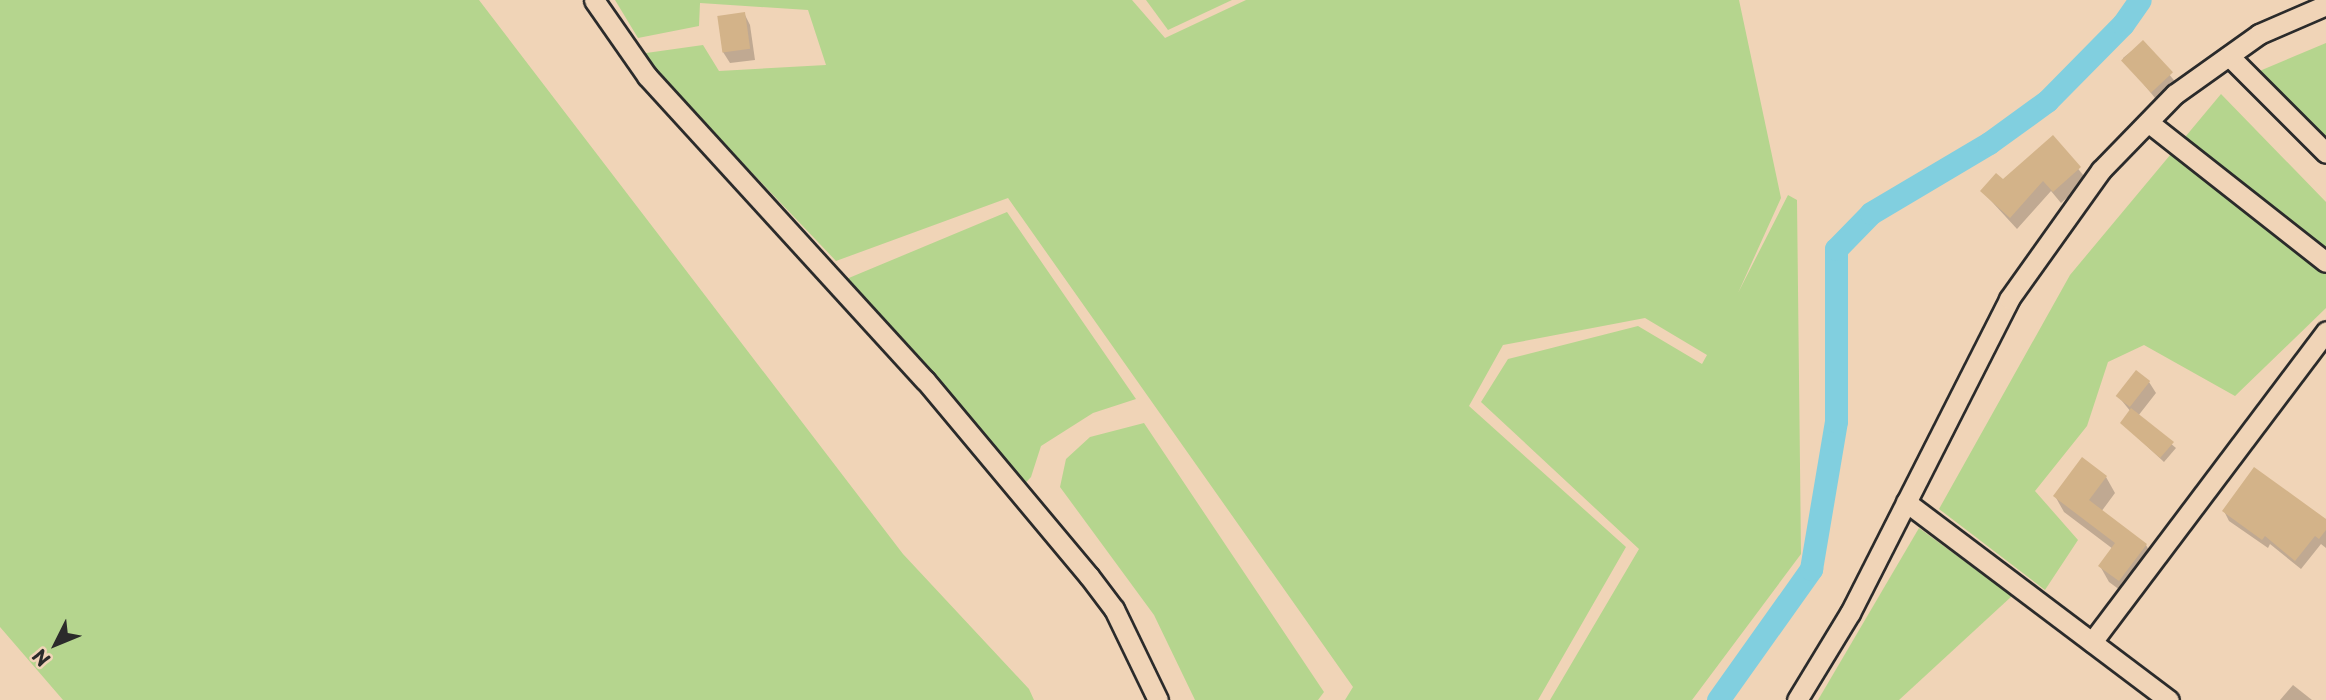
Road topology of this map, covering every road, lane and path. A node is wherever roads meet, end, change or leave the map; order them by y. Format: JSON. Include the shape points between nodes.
{"nodes":[{"id":1,"x":594,"y":0,"type":"edge"},
{"id":2,"x":2326,"y":5,"type":"edge"},
{"id":3,"x":2229,"y":56,"type":"junction"},
{"id":4,"x":2148,"y":122,"type":"junction"},
{"id":5,"x":2326,"y":153,"type":"edge"},
{"id":6,"x":2326,"y":261,"type":"edge"},
{"id":7,"x":2326,"y":331,"type":"edge"},
{"id":8,"x":1906,"y":502,"type":"junction"},
{"id":9,"x":2092,"y":642,"type":"junction"},
{"id":10,"x":1158,"y":700,"type":"edge"},
{"id":11,"x":1797,"y":700,"type":"edge"},
{"id":12,"x":2169,"y":700,"type":"edge"}],
"edges":[{"from":1,"to":10,"type":"street","via":[[647,76],[925,380],[1089,576],[1115,609]]},
{"from":2,"to":3,"type":"street","via":[[2259,34]]},
{"from":3,"to":4,"type":"street","via":[[2175,94]]},
{"from":3,"to":5,"type":"street"},
{"from":4,"to":6,"type":"street"},
{"from":4,"to":8,"type":"street","via":[[2101,170],[2008,299]]},
{"from":7,"to":9,"type":"street"},
{"from":8,"to":9,"type":"street"},
{"from":8,"to":11,"type":"street","via":[[1850,613]]},
{"from":9,"to":12,"type":"street"}]}
